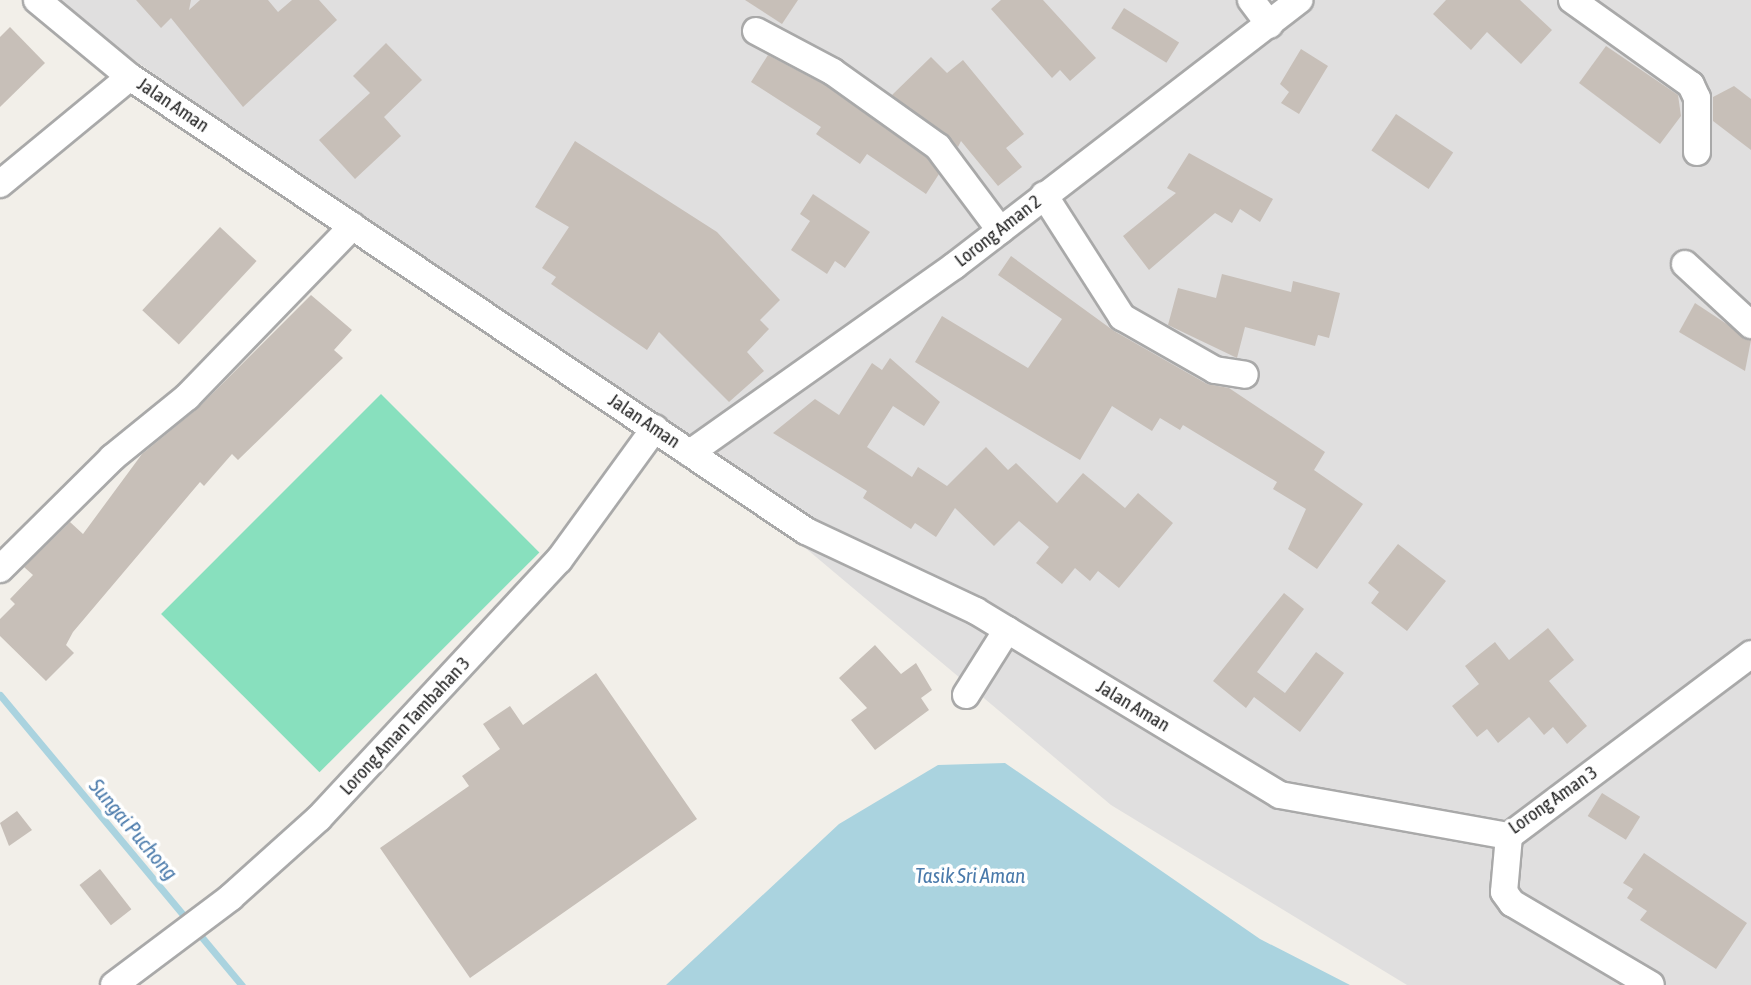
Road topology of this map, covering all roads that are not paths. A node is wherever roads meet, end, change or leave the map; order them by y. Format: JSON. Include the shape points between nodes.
{"nodes":[{"id":1,"x":37,"y":0,"type":"edge"},
{"id":2,"x":1251,"y":0,"type":"edge"},
{"id":3,"x":1299,"y":0,"type":"edge"},
{"id":4,"x":1572,"y":0,"type":"edge"},
{"id":5,"x":1269,"y":24,"type":"junction"},
{"id":6,"x":756,"y":31,"type":"dead end"},
{"id":7,"x":131,"y":77,"type":"junction"},
{"id":8,"x":1697,"y":152,"type":"dead end"},
{"id":9,"x":0,"y":184,"type":"edge"},
{"id":10,"x":1044,"y":195,"type":"junction"},
{"id":11,"x":353,"y":226,"type":"junction"},
{"id":12,"x":1000,"y":230,"type":"junction"},
{"id":13,"x":1685,"y":264,"type":"dead end"},
{"id":14,"x":1751,"y":325,"type":"edge"},
{"id":15,"x":1245,"y":375,"type":"dead end"},
{"id":16,"x":655,"y":428,"type":"junction"},
{"id":17,"x":690,"y":453,"type":"junction"},
{"id":18,"x":0,"y":569,"type":"edge"},
{"id":19,"x":1007,"y":630,"type":"junction"},
{"id":20,"x":1751,"y":654,"type":"edge"},
{"id":21,"x":966,"y":695,"type":"dead end"},
{"id":22,"x":1280,"y":795,"type":"joint"},
{"id":23,"x":1509,"y":836,"type":"junction"},
{"id":24,"x":114,"y":985,"type":"edge"},
{"id":25,"x":1651,"y":985,"type":"edge"}],
"edges":[{"from":1,"to":7,"type":"street","name":"Jalan Aman"},
{"from":2,"to":5,"type":"street"},
{"from":3,"to":5,"type":"street","name":"Lorong Aman 2"},
{"from":4,"to":8,"type":"street","via":[[1691,85],[1697,98]]},
{"from":5,"to":10,"type":"street","name":"Lorong Aman 2"},
{"from":6,"to":12,"type":"street","via":[[833,72],[938,147]]},
{"from":7,"to":9,"type":"street"},
{"from":7,"to":11,"type":"street","name":"Jalan Aman"},
{"from":10,"to":12,"type":"street","name":"Lorong Aman 2"},
{"from":10,"to":15,"type":"street","via":[[1122,317],[1214,370]]},
{"from":11,"to":16,"type":"street","name":"Jalan Aman"},
{"from":11,"to":18,"type":"street","via":[[187,397],[112,458]]},
{"from":12,"to":17,"type":"street","name":"Lorong Aman 2"},
{"from":13,"to":14,"type":"street"},
{"from":16,"to":17,"type":"street","name":"Jalan Aman"},
{"from":16,"to":24,"type":"street","name":"Lorong Aman Tambahan 3","via":[[559,560],[319,818],[201,919]]},
{"from":17,"to":19,"type":"street","name":"Jalan Aman","via":[[806,531]]},
{"from":19,"to":21,"type":"street"},
{"from":19,"to":22,"type":"street","name":"Jalan Aman"},
{"from":20,"to":23,"type":"street","name":"Lorong Aman 3"},
{"from":22,"to":23,"type":"street","name":"Lorong Aman 3"},
{"from":23,"to":25,"type":"street","via":[[1504,892],[1512,903]]}]}
